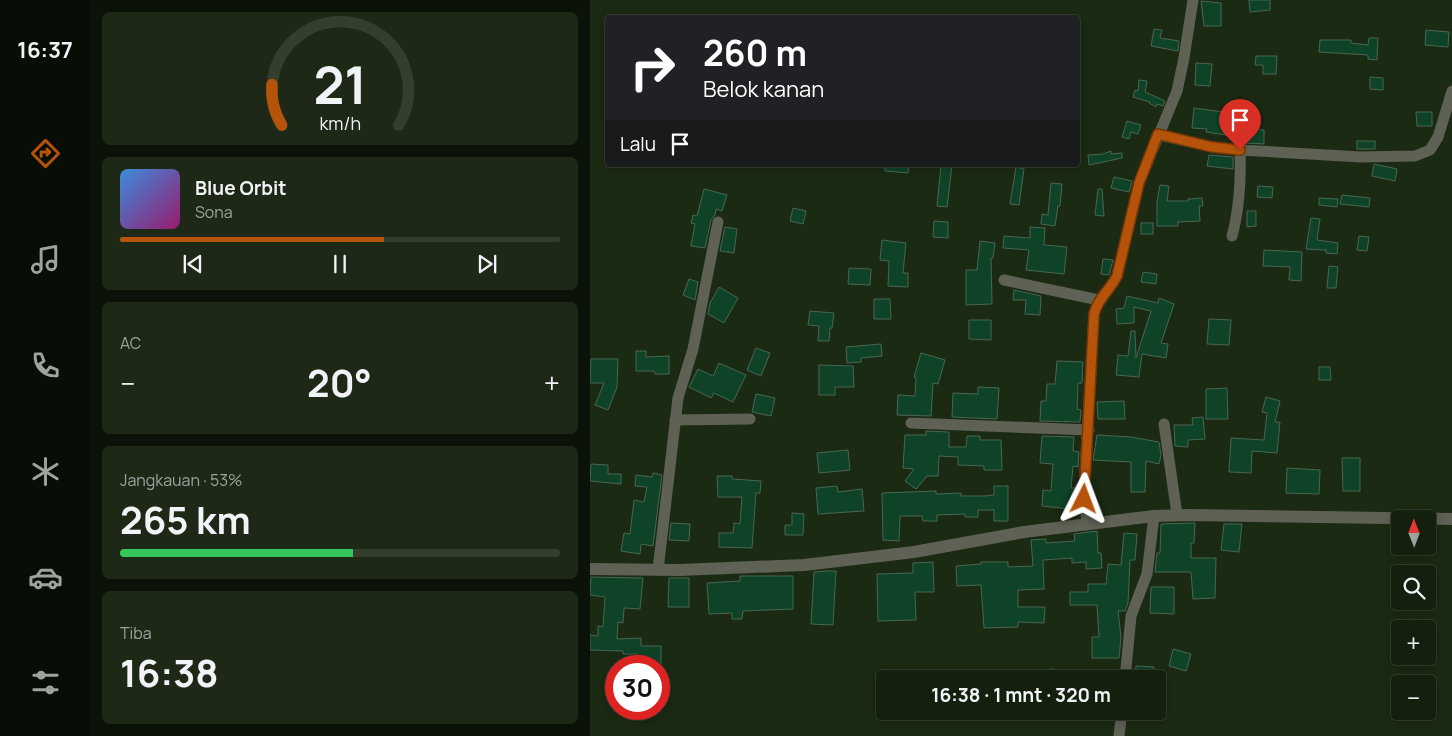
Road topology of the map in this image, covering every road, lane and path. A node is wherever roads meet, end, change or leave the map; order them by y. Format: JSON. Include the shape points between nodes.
{"nodes":[{"id":1,"x":1192,"y":0,"type":"edge"},
{"id":2,"x":1452,"y":90,"type":"edge"},
{"id":3,"x":1158,"y":134,"type":"junction"},
{"id":4,"x":1240,"y":150,"type":"junction"},
{"id":5,"x":718,"y":222,"type":"dead end"},
{"id":6,"x":1232,"y":236,"type":"dead end"},
{"id":7,"x":1004,"y":280,"type":"dead end"},
{"id":8,"x":1099,"y":300,"type":"junction"},
{"id":9,"x":750,"y":419,"type":"dead end"},
{"id":10,"x":675,"y":420,"type":"junction"},
{"id":11,"x":911,"y":423,"type":"dead end"},
{"id":12,"x":1164,"y":424,"type":"dead end"},
{"id":13,"x":1089,"y":430,"type":"junction"},
{"id":14,"x":1154,"y":516,"type":"junction"},
{"id":15,"x":1177,"y":516,"type":"junction"},
{"id":16,"x":1452,"y":519,"type":"edge"},
{"id":17,"x":1087,"y":525,"type":"junction"},
{"id":18,"x":590,"y":569,"type":"edge"},
{"id":19,"x":658,"y":570,"type":"junction"},
{"id":20,"x":1125,"y":670,"type":"edge"},
{"id":21,"x":1121,"y":720,"type":"edge"},
{"id":22,"x":1119,"y":736,"type":"edge"}],
"edges":[{"from":1,"to":3,"type":"street","via":[[1177,91]]},
{"from":2,"to":4,"type":"street","via":[[1438,137],[1430,150],[1415,156],[1361,157]]},
{"from":3,"to":4,"type":"street"},
{"from":3,"to":8,"type":"street","via":[[1139,183],[1117,276]]},
{"from":4,"to":6,"type":"street","via":[[1241,189]]},
{"from":5,"to":10,"type":"street","via":[[693,349],[681,383]]},
{"from":7,"to":8,"type":"street"},
{"from":8,"to":13,"type":"street","via":[[1094,314]]},
{"from":9,"to":10,"type":"street"},
{"from":10,"to":19,"type":"street"},
{"from":11,"to":13,"type":"street"},
{"from":12,"to":15,"type":"street"},
{"from":13,"to":17,"type":"street","via":[[1084,488]]},
{"from":14,"to":15,"type":"street"},
{"from":14,"to":17,"type":"street"},
{"from":14,"to":20,"type":"street","via":[[1148,574],[1131,616]]},
{"from":15,"to":16,"type":"street"},
{"from":17,"to":19,"type":"street","via":[[862,559],[804,565]]},
{"from":18,"to":19,"type":"street"},
{"from":21,"to":22,"type":"street"}]}
